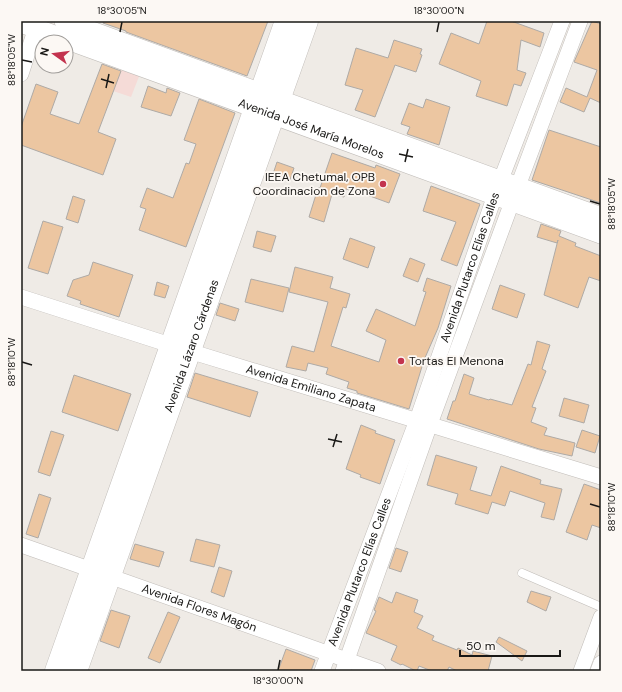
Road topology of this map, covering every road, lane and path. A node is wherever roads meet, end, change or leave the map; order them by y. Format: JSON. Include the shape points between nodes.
{"nodes":[{"id":1,"x":64,"y":21,"type":"edge"},
{"id":2,"x":286,"y":21,"type":"edge"},
{"id":3,"x":307,"y":21,"type":"edge"},
{"id":4,"x":562,"y":21,"type":"edge"},
{"id":5,"x":580,"y":21,"type":"edge"},
{"id":6,"x":31,"y":24,"type":"edge"},
{"id":7,"x":21,"y":74,"type":"edge"},
{"id":8,"x":267,"y":104,"type":"junction"},
{"id":9,"x":506,"y":191,"type":"junction"},
{"id":10,"x":601,"y":217,"type":"edge"},
{"id":11,"x":601,"y":234,"type":"edge"},
{"id":12,"x":21,"y":297,"type":"edge"},
{"id":13,"x":180,"y":348,"type":"junction"},
{"id":14,"x":423,"y":422,"type":"junction"},
{"id":15,"x":601,"y":476,"type":"edge"},
{"id":16,"x":21,"y":545,"type":"edge"},
{"id":17,"x":101,"y":573,"type":"junction"},
{"id":18,"x":522,"y":573,"type":"dead end"},
{"id":19,"x":601,"y":607,"type":"edge"},
{"id":20,"x":601,"y":617,"type":"edge"},
{"id":21,"x":329,"y":654,"type":"junction"},
{"id":22,"x":601,"y":663,"type":"edge"},
{"id":23,"x":345,"y":666,"type":"edge"},
{"id":24,"x":56,"y":671,"type":"edge"},
{"id":25,"x":76,"y":671,"type":"edge"},
{"id":26,"x":322,"y":671,"type":"edge"},
{"id":27,"x":378,"y":671,"type":"edge"},
{"id":28,"x":581,"y":671,"type":"edge"},
{"id":29,"x":598,"y":671,"type":"edge"}],
"edges":[{"from":1,"to":8,"type":"street","name":"Avenida José María Morelos"},
{"from":2,"to":8,"type":"main road","name":"Avenida Lázaro Cárdenas"},
{"from":3,"to":8,"type":"main road","name":"Avenida Lázaro Cárdenas"},
{"from":4,"to":9,"type":"street","name":"Avenida Plutarco Elías Calles"},
{"from":5,"to":9,"type":"street","name":"Avenida Plutarco Elías Calles"},
{"from":6,"to":7,"type":"street"},
{"from":6,"to":8,"type":"street","name":"Avenida José María Morelos"},
{"from":8,"to":9,"type":"street","name":"Avenida José María Morelos"},
{"from":8,"to":13,"type":"main road","name":"Avenida Lázaro Cárdenas"},
{"from":9,"to":10,"type":"street","name":"Avenida José María Morelos"},
{"from":9,"to":11,"type":"street","name":"Avenida José María Morelos"},
{"from":9,"to":14,"type":"street","name":"Avenida Plutarco Elías Calles"},
{"from":12,"to":13,"type":"street","name":"Avenida Emiliano Zapata"},
{"from":13,"to":14,"type":"street","name":"Avenida Emiliano Zapata"},
{"from":13,"to":17,"type":"main road","name":"Avenida Lázaro Cárdenas"},
{"from":14,"to":15,"type":"street","name":"Avenida Emiliano Zapata"},
{"from":14,"to":21,"type":"street","name":"Avenida Plutarco Elías Calles"},
{"from":14,"to":23,"type":"street","name":"Avenida Plutarco Elías Calles"},
{"from":16,"to":17,"type":"street","name":"Avenida Flores Magón"},
{"from":17,"to":21,"type":"street","name":"Avenida Flores Magón"},
{"from":17,"to":24,"type":"main road","name":"Avenida Lázaro Cárdenas"},
{"from":17,"to":25,"type":"main road","name":"Avenida Lázaro Cárdenas"},
{"from":18,"to":19,"type":"lane"},
{"from":20,"to":28,"type":"street"},
{"from":21,"to":23,"type":"street","name":"Avenida Flores Magón"},
{"from":21,"to":26,"type":"street","name":"Avenida Plutarco Elías Calles"},
{"from":22,"to":29,"type":"street"},
{"from":23,"to":27,"type":"street","name":"Avenida Flores Magón"}]}
